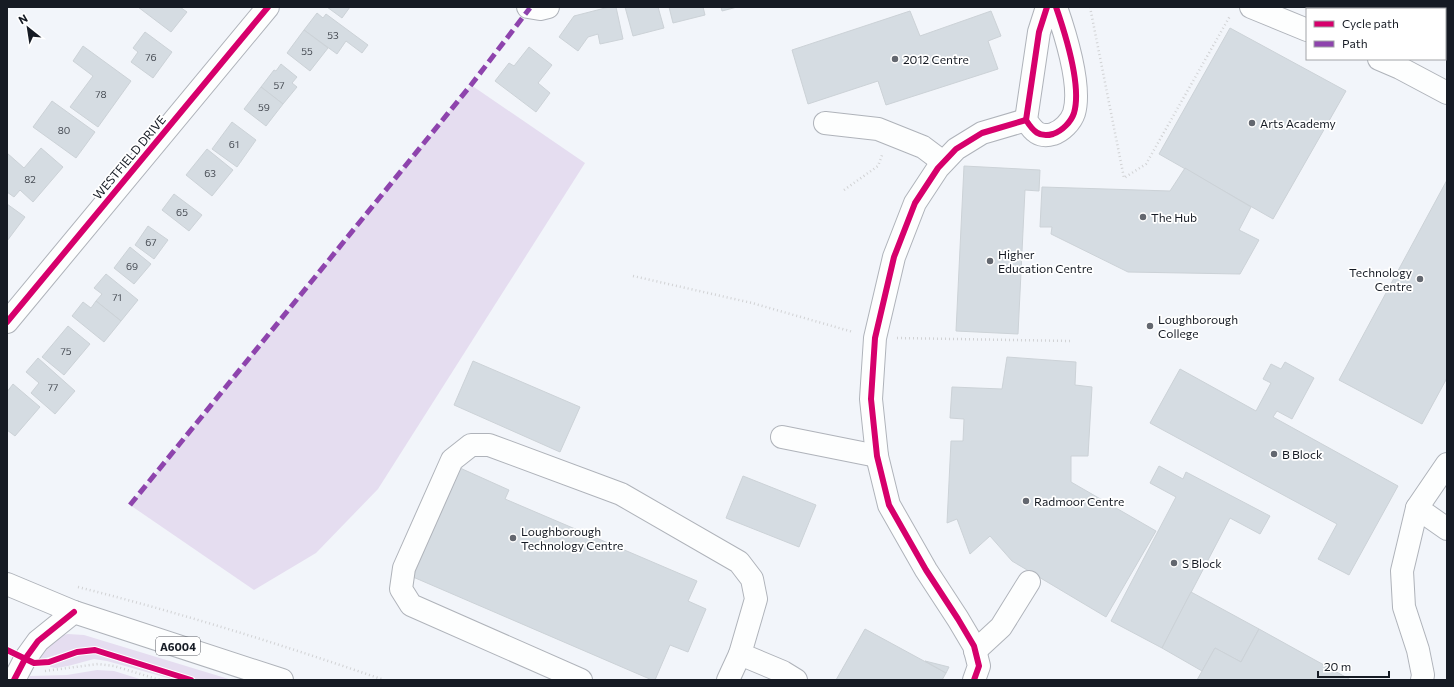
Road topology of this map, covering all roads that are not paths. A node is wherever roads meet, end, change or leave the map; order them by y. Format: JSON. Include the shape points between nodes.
{"nodes":[{"id":1,"x":268,"y":7,"type":"edge"},
{"id":2,"x":528,"y":7,"type":"edge"},
{"id":3,"x":548,"y":7,"type":"edge"},
{"id":4,"x":1047,"y":7,"type":"edge"},
{"id":5,"x":1056,"y":7,"type":"edge"},
{"id":6,"x":1244,"y":12,"type":"edge"},
{"id":7,"x":1306,"y":30,"type":"edge"},
{"id":8,"x":1381,"y":60,"type":"edge"},
{"id":9,"x":1447,"y":93,"type":"edge"},
{"id":10,"x":1026,"y":120,"type":"junction"},
{"id":11,"x":825,"y":123,"type":"dead end"},
{"id":12,"x":943,"y":162,"type":"junction"},
{"id":13,"x":7,"y":322,"type":"edge"},
{"id":14,"x":782,"y":437,"type":"dead end"},
{"id":15,"x":877,"y":456,"type":"junction"},
{"id":16,"x":1447,"y":464,"type":"edge"},
{"id":17,"x":1418,"y":508,"type":"junction"},
{"id":18,"x":1447,"y":529,"type":"edge"},
{"id":19,"x":1029,"y":582,"type":"dead end"},
{"id":20,"x":7,"y":584,"type":"edge"},
{"id":21,"x":74,"y":612,"type":"junction"},
{"id":22,"x":975,"y":651,"type":"junction"},
{"id":23,"x":740,"y":654,"type":"junction"},
{"id":24,"x":14,"y":680,"type":"edge"},
{"id":25,"x":282,"y":680,"type":"edge"},
{"id":26,"x":581,"y":680,"type":"edge"},
{"id":27,"x":728,"y":680,"type":"edge"},
{"id":28,"x":796,"y":680,"type":"edge"},
{"id":29,"x":974,"y":680,"type":"edge"},
{"id":30,"x":1422,"y":680,"type":"edge"}],
"edges":[{"from":1,"to":13,"type":"street","name":"WESTFIELD DRIVE"},
{"from":2,"to":3,"type":"street"},
{"from":4,"to":10,"type":"street","via":[[1039,32]]},
{"from":5,"to":10,"type":"street","via":[[1065,33],[1076,86],[1074,112],[1068,124],[1047,136],[1035,132]]},
{"from":6,"to":7,"type":"street"},
{"from":8,"to":9,"type":"street"},
{"from":10,"to":12,"type":"street","via":[[982,133],[956,149]]},
{"from":11,"to":12,"type":"street","via":[[878,129],[923,147]]},
{"from":12,"to":15,"type":"street","via":[[915,203],[894,257],[875,338],[871,399]]},
{"from":14,"to":15,"type":"street"},
{"from":15,"to":22,"type":"street","via":[[889,505],[926,570],[958,618]]},
{"from":16,"to":17,"type":"street"},
{"from":17,"to":18,"type":"street"},
{"from":17,"to":30,"type":"street","via":[[1402,572],[1404,607],[1418,650]]},
{"from":19,"to":22,"type":"street","via":[[1001,627]]},
{"from":20,"to":21,"type":"street","number":"A6004"},
{"from":21,"to":24,"type":"street","via":[[38,641]]},
{"from":21,"to":25,"type":"street","number":"A6004"},
{"from":22,"to":29,"type":"street","via":[[979,666]]},
{"from":23,"to":26,"type":"street","via":[[756,599],[752,579],[739,562],[621,494],[489,445],[471,445],[452,460],[404,568],[401,589],[411,605]]},
{"from":23,"to":27,"type":"street"},
{"from":23,"to":28,"type":"street"}]}
